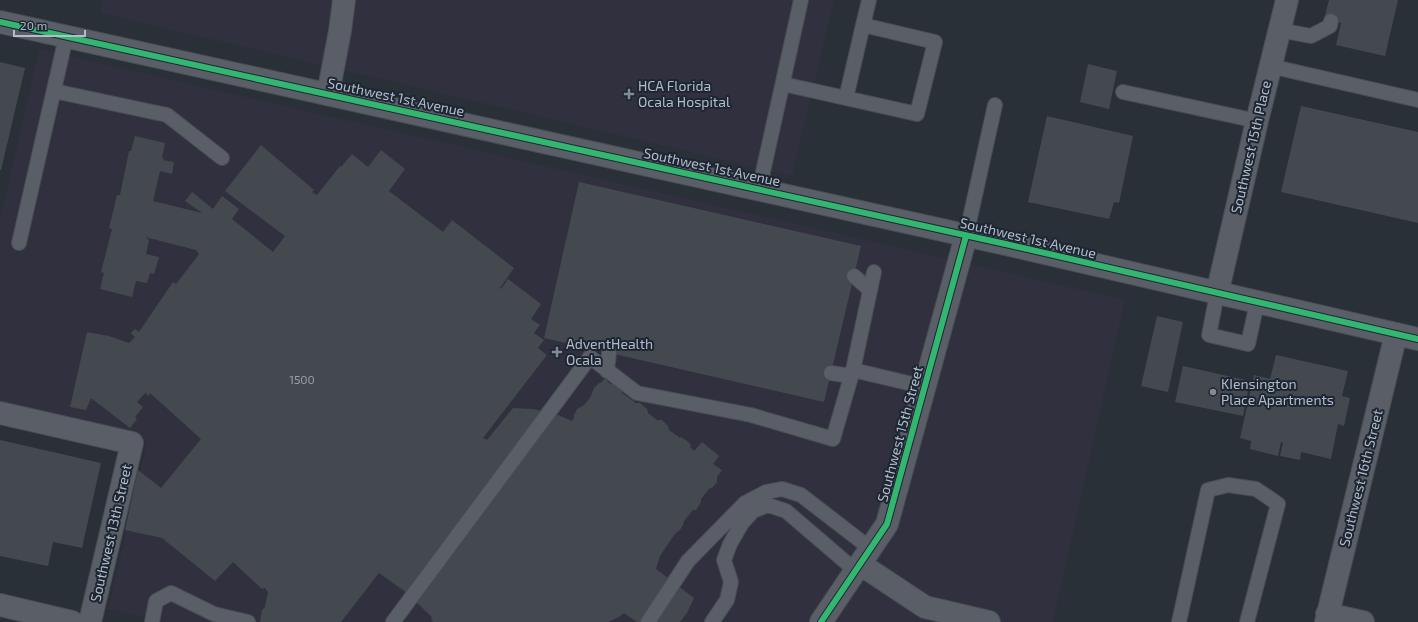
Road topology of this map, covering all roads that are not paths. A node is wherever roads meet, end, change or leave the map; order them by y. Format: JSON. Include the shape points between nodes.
{"nodes":[{"id":1,"x":344,"y":0,"type":"edge"},
{"id":2,"x":801,"y":0,"type":"edge"},
{"id":3,"x":869,"y":0,"type":"edge"},
{"id":4,"x":1286,"y":0,"type":"edge"},
{"id":5,"x":1331,"y":21,"type":"dead end"},
{"id":6,"x":0,"y":22,"type":"edge"},
{"id":7,"x":863,"y":26,"type":"junction"},
{"id":8,"x":1279,"y":30,"type":"junction"},
{"id":9,"x":66,"y":37,"type":"junction"},
{"id":10,"x":1270,"y":66,"type":"junction"},
{"id":11,"x":783,"y":84,"type":"junction"},
{"id":12,"x":54,"y":91,"type":"junction"},
{"id":13,"x":1123,"y":92,"type":"dead end"},
{"id":14,"x":328,"y":94,"type":"junction"},
{"id":15,"x":846,"y":98,"type":"junction"},
{"id":16,"x":1418,"y":100,"type":"edge"},
{"id":17,"x":995,"y":105,"type":"dead end"},
{"id":18,"x":1257,"y":121,"type":"junction"},
{"id":19,"x":222,"y":158,"type":"dead end"},
{"id":20,"x":759,"y":190,"type":"junction"},
{"id":21,"x":966,"y":236,"type":"junction"},
{"id":22,"x":19,"y":243,"type":"dead end"},
{"id":23,"x":874,"y":272,"type":"dead end"},
{"id":24,"x":854,"y":276,"type":"dead end"},
{"id":25,"x":870,"y":290,"type":"junction"},
{"id":26,"x":1217,"y":294,"type":"junction"},
{"id":27,"x":1257,"y":303,"type":"junction"},
{"id":28,"x":1396,"y":334,"type":"junction"},
{"id":29,"x":1418,"y":339,"type":"edge"},
{"id":30,"x":609,"y":353,"type":"dead end"},
{"id":31,"x":607,"y":370,"type":"junction"},
{"id":32,"x":831,"y":373,"type":"dead end"},
{"id":33,"x":852,"y":373,"type":"junction"},
{"id":34,"x":925,"y":387,"type":"junction"},
{"id":35,"x":0,"y":414,"type":"edge"},
{"id":36,"x":862,"y":561,"type":"junction"},
{"id":37,"x":0,"y":604,"type":"edge"},
{"id":38,"x":1327,"y":618,"type":"edge"},
{"id":39,"x":72,"y":622,"type":"edge"},
{"id":40,"x":90,"y":622,"type":"edge"},
{"id":41,"x":152,"y":622,"type":"edge"},
{"id":42,"x":248,"y":622,"type":"edge"},
{"id":43,"x":394,"y":622,"type":"edge"},
{"id":44,"x":648,"y":622,"type":"edge"},
{"id":45,"x":712,"y":622,"type":"edge"},
{"id":46,"x":821,"y":622,"type":"edge"},
{"id":47,"x":989,"y":622,"type":"edge"},
{"id":48,"x":1178,"y":622,"type":"edge"},
{"id":49,"x":1246,"y":622,"type":"edge"},
{"id":50,"x":1363,"y":622,"type":"edge"}],
"edges":[{"from":1,"to":14,"type":"street"},
{"from":2,"to":11,"type":"lane"},
{"from":3,"to":7,"type":"lane"},
{"from":4,"to":8,"type":"street","name":"Southwest 15th Place"},
{"from":5,"to":8,"type":"lane","via":[[1330,26],[1311,36]]},
{"from":6,"to":9,"type":"street","name":"Southwest 1st Avenue"},
{"from":7,"to":15,"type":"lane"},
{"from":7,"to":15,"type":"lane","via":[[935,42],[917,114]]},
{"from":8,"to":10,"type":"street","name":"Southwest 15th Place"},
{"from":9,"to":12,"type":"lane"},
{"from":9,"to":14,"type":"street","name":"Southwest 1st Avenue"},
{"from":10,"to":16,"type":"lane"},
{"from":10,"to":18,"type":"street","name":"Southwest 15th Place"},
{"from":11,"to":15,"type":"lane"},
{"from":11,"to":20,"type":"lane"},
{"from":12,"to":19,"type":"lane","via":[[167,115]]},
{"from":12,"to":22,"type":"lane"},
{"from":13,"to":18,"type":"lane"},
{"from":14,"to":20,"type":"street","name":"Southwest 1st Avenue"},
{"from":17,"to":21,"type":"lane"},
{"from":18,"to":26,"type":"street","name":"Southwest 15th Place"},
{"from":20,"to":21,"type":"street","name":"Southwest 1st Avenue"},
{"from":21,"to":26,"type":"street","name":"Southwest 1st Avenue"},
{"from":21,"to":34,"type":"street","name":"Southwest 15th Street"},
{"from":23,"to":25,"type":"lane"},
{"from":24,"to":25,"type":"lane"},
{"from":25,"to":33,"type":"lane"},
{"from":26,"to":27,"type":"street","name":"Southwest 1st Avenue"},
{"from":26,"to":27,"type":"lane","via":[[1209,335],[1248,344]]},
{"from":27,"to":28,"type":"street","name":"Southwest 1st Avenue"},
{"from":28,"to":29,"type":"street","name":"Southwest 1st Avenue"},
{"from":28,"to":38,"type":"street","name":"Southwest 16th Street"},
{"from":30,"to":31,"type":"lane"},
{"from":31,"to":33,"type":"lane","via":[[637,394],[751,415],[833,439]]},
{"from":31,"to":43,"type":"lane","via":[[590,357]]},
{"from":32,"to":33,"type":"lane"},
{"from":33,"to":34,"type":"lane"},
{"from":34,"to":36,"type":"street","name":"Southwest 15th Street","via":[[887,524]]},
{"from":35,"to":40,"type":"street","name":"Southwest 13th Street","via":[[132,443]]},
{"from":36,"to":44,"type":"lane","via":[[801,495],[782,489],[766,492],[746,503],[688,561]]},
{"from":36,"to":45,"type":"lane","via":[[786,511],[768,505],[753,511],[742,523],[724,560],[731,582],[727,600]]},
{"from":36,"to":46,"type":"street","name":"Southwest 15th Street"},
{"from":36,"to":47,"type":"street","via":[[925,607]]},
{"from":37,"to":39,"type":"street"},
{"from":38,"to":50,"type":"street"},
{"from":41,"to":42,"type":"lane","via":[[156,601],[171,593],[214,614]]},
{"from":48,"to":49,"type":"lane","via":[[1208,490],[1228,485],[1256,489],[1278,504]]}]}
